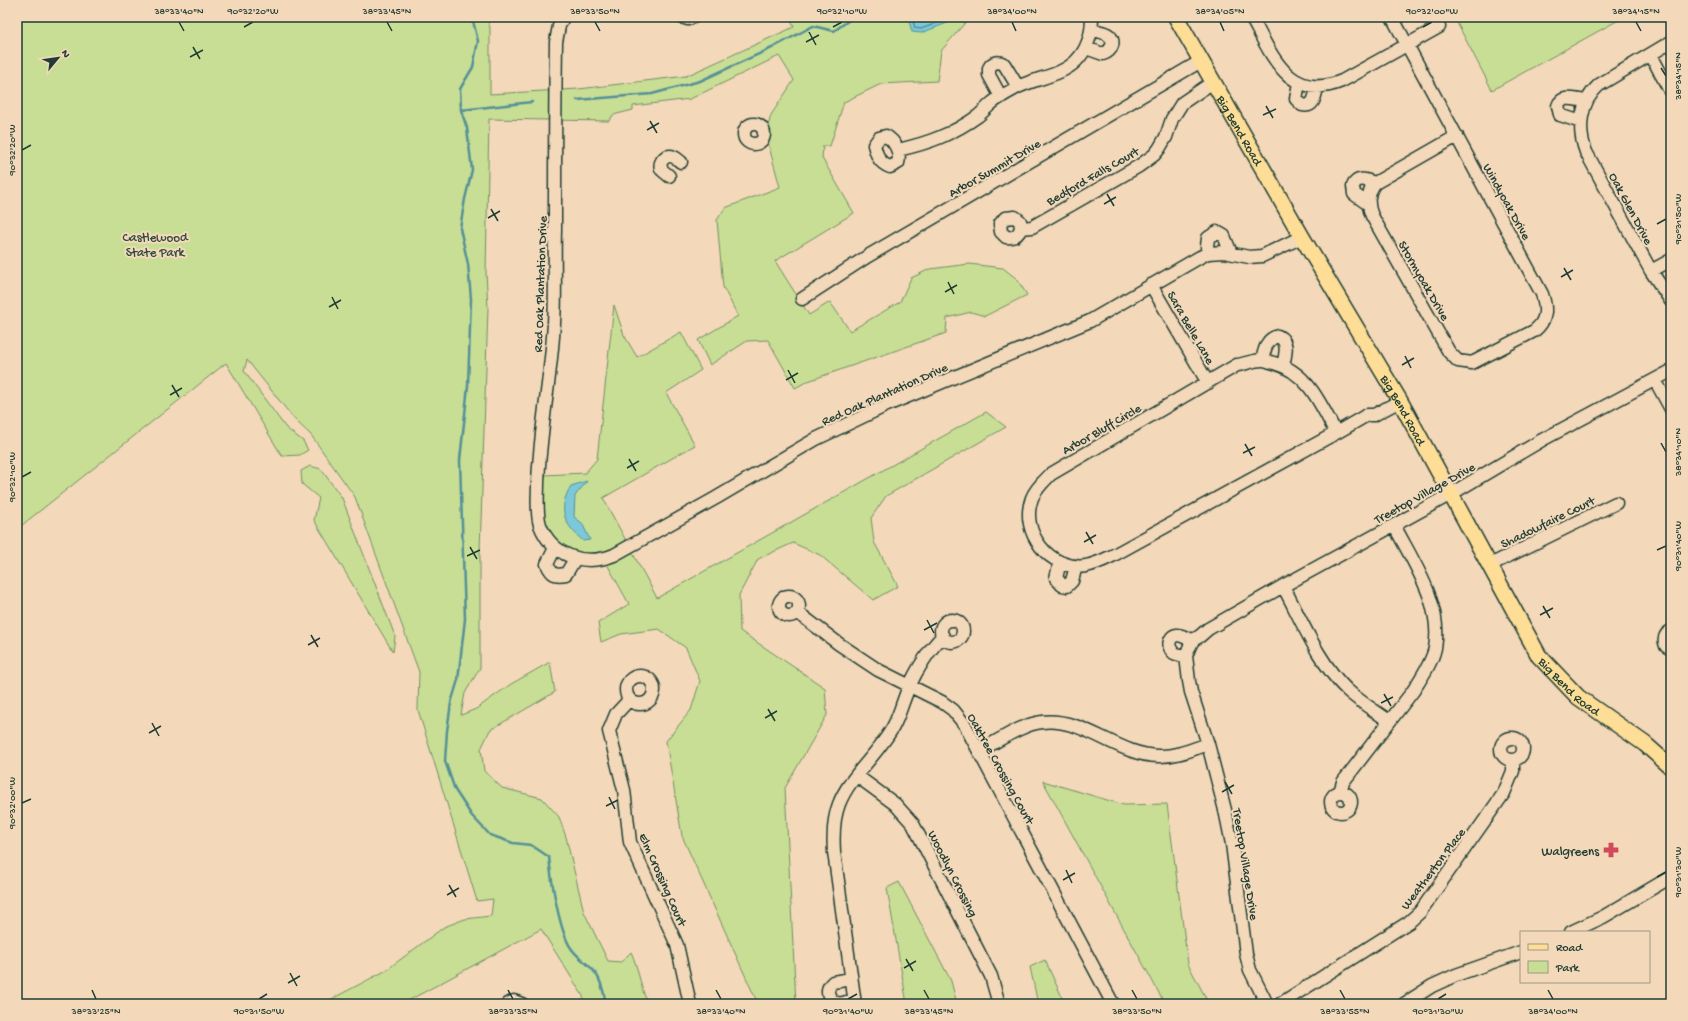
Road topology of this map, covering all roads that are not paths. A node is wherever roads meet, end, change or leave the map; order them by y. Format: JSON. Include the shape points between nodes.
{"nodes":[{"id":1,"x":563,"y":17,"type":"edge"},
{"id":2,"x":681,"y":17,"type":"edge"},
{"id":3,"x":693,"y":17,"type":"edge"},
{"id":4,"x":1092,"y":17,"type":"edge"},
{"id":5,"x":1176,"y":17,"type":"edge"},
{"id":6,"x":1251,"y":17,"type":"edge"},
{"id":7,"x":1392,"y":17,"type":"edge"},
{"id":8,"x":1439,"y":27,"type":"dead end"},
{"id":9,"x":1092,"y":30,"type":"junction"},
{"id":10,"x":1671,"y":42,"type":"edge"},
{"id":11,"x":1407,"y":45,"type":"junction"},
{"id":12,"x":1086,"y":48,"type":"junction"},
{"id":13,"x":1651,"y":55,"type":"junction"},
{"id":14,"x":1201,"y":61,"type":"junction"},
{"id":15,"x":1214,"y":82,"type":"junction"},
{"id":16,"x":1299,"y":83,"type":"junction"},
{"id":17,"x":1018,"y":87,"type":"junction"},
{"id":18,"x":1317,"y":88,"type":"junction"},
{"id":19,"x":1671,"y":92,"type":"edge"},
{"id":20,"x":1001,"y":97,"type":"junction"},
{"id":21,"x":1586,"y":101,"type":"junction"},
{"id":22,"x":1582,"y":122,"type":"junction"},
{"id":23,"x":1457,"y":136,"type":"junction"},
{"id":24,"x":898,"y":150,"type":"dead end"},
{"id":25,"x":681,"y":162,"type":"dead end"},
{"id":26,"x":669,"y":176,"type":"dead end"},
{"id":27,"x":1375,"y":183,"type":"junction"},
{"id":28,"x":1368,"y":204,"type":"junction"},
{"id":29,"x":1021,"y":228,"type":"dead end"},
{"id":30,"x":1302,"y":236,"type":"junction"},
{"id":31,"x":1231,"y":253,"type":"junction"},
{"id":32,"x":1208,"y":254,"type":"junction"},
{"id":33,"x":1671,"y":260,"type":"edge"},
{"id":34,"x":1651,"y":271,"type":"junction"},
{"id":35,"x":1151,"y":285,"type":"junction"},
{"id":36,"x":802,"y":299,"type":"dead end"},
{"id":37,"x":1671,"y":302,"type":"edge"},
{"id":38,"x":1262,"y":360,"type":"junction"},
{"id":39,"x":1466,"y":363,"type":"joint"},
{"id":40,"x":1283,"y":366,"type":"junction"},
{"id":41,"x":1671,"y":371,"type":"edge"},
{"id":42,"x":1655,"y":380,"type":"junction"},
{"id":43,"x":1208,"y":383,"type":"junction"},
{"id":44,"x":1398,"y":397,"type":"junction"},
{"id":45,"x":1671,"y":409,"type":"edge"},
{"id":46,"x":1336,"y":433,"type":"junction"},
{"id":47,"x":1452,"y":494,"type":"junction"},
{"id":48,"x":1616,"y":503,"type":"dead end"},
{"id":49,"x":1394,"y":525,"type":"junction"},
{"id":50,"x":554,"y":548,"type":"junction"},
{"id":51,"x":575,"y":559,"type":"junction"},
{"id":52,"x":1060,"y":562,"type":"junction"},
{"id":53,"x":1490,"y":565,"type":"junction"},
{"id":54,"x":1076,"y":566,"type":"junction"},
{"id":55,"x":1283,"y":586,"type":"junction"},
{"id":56,"x":797,"y":612,"type":"dead end"},
{"id":57,"x":1671,"y":631,"type":"edge"},
{"id":58,"x":943,"y":636,"type":"dead end"},
{"id":59,"x":1193,"y":640,"type":"junction"},
{"id":60,"x":1671,"y":649,"type":"edge"},
{"id":61,"x":1186,"y":656,"type":"junction"},
{"id":62,"x":910,"y":686,"type":"junction"},
{"id":63,"x":629,"y":700,"type":"dead end"},
{"id":64,"x":1389,"y":721,"type":"junction"},
{"id":65,"x":1208,"y":744,"type":"junction"},
{"id":66,"x":979,"y":751,"type":"junction"},
{"id":67,"x":1513,"y":760,"type":"dead end"},
{"id":68,"x":1671,"y":768,"type":"edge"},
{"id":69,"x":857,"y":776,"type":"junction"},
{"id":70,"x":1340,"y":792,"type":"dead end"},
{"id":71,"x":1671,"y":877,"type":"edge"},
{"id":72,"x":1573,"y":931,"type":"edge"},
{"id":73,"x":1520,"y":952,"type":"edge"},
{"id":74,"x":851,"y":979,"type":"junction"},
{"id":75,"x":855,"y":1002,"type":"edge"},
{"id":76,"x":508,"y":1004,"type":"edge"},
{"id":77,"x":522,"y":1004,"type":"edge"},
{"id":78,"x":690,"y":1004,"type":"edge"},
{"id":79,"x":999,"y":1004,"type":"edge"},
{"id":80,"x":1113,"y":1004,"type":"edge"},
{"id":81,"x":1267,"y":1004,"type":"edge"},
{"id":82,"x":1280,"y":1004,"type":"edge"},
{"id":83,"x":1404,"y":1004,"type":"edge"}],
"edges":[{"from":1,"to":50,"type":"street","name":"Red Oak Plantation Drive","via":[[556,42],[554,323],[539,459],[538,494],[540,523]]},
{"from":2,"to":3,"type":"street"},
{"from":4,"to":9,"type":"street"},
{"from":5,"to":14,"type":"main road","name":"Big Bend Road"},
{"from":6,"to":16,"type":"street","via":[[1277,63]]},
{"from":7,"to":11,"type":"street","name":"Windyoak Drive"},
{"from":8,"to":11,"type":"street"},
{"from":9,"to":12,"type":"street"},
{"from":9,"to":12,"type":"street","via":[[1110,36],[1112,47],[1103,54]]},
{"from":10,"to":13,"type":"street","name":"Oak Glen Drive"},
{"from":11,"to":18,"type":"street","via":[[1342,81]]},
{"from":11,"to":23,"type":"street","name":"Windyoak Drive"},
{"from":12,"to":17,"type":"street","via":[[1076,62],[1061,72]]},
{"from":13,"to":19,"type":"street"},
{"from":13,"to":21,"type":"street","name":"Oak Glen Drive","via":[[1599,85]]},
{"from":14,"to":15,"type":"main road","name":"Big Bend Road"},
{"from":14,"to":36,"type":"street","name":"Arbor Summit Drive","via":[[868,256]]},
{"from":15,"to":29,"type":"street","name":"Bedford Falls Court","via":[[1182,103],[1172,118],[1166,137],[1154,155],[1032,227]]},
{"from":15,"to":30,"type":"main road","name":"Big Bend Road"},
{"from":16,"to":18,"type":"street"},
{"from":16,"to":18,"type":"street","via":[[1296,98],[1302,105],[1312,104]]},
{"from":17,"to":20,"type":"street"},
{"from":17,"to":20,"type":"street","via":[[1004,64],[993,63],[989,68],[989,75]]},
{"from":20,"to":24,"type":"street","via":[[980,115],[942,137]]},
{"from":21,"to":22,"type":"street","name":"Oak Glen Drive"},
{"from":21,"to":22,"type":"street","via":[[1565,99],[1558,106],[1560,115]]},
{"from":22,"to":34,"type":"street","name":"Oak Glen Drive","via":[[1581,134],[1586,152]]},
{"from":23,"to":27,"type":"street"},
{"from":23,"to":39,"type":"street","name":"Windyoak Drive","via":[[1542,294],[1546,306],[1541,326],[1534,331],[1478,361]]},
{"from":25,"to":26,"type":"street","via":[[672,156],[662,160],[660,166]]},
{"from":27,"to":28,"type":"street","via":[[1370,188]]},
{"from":27,"to":28,"type":"street","name":"Stormyoak Drive","via":[[1359,179],[1352,186],[1354,194]]},
{"from":28,"to":39,"type":"street","name":"Stormyoak Drive","via":[[1372,216],[1449,352],[1458,361]]},
{"from":30,"to":31,"type":"street","name":"Red Oak Plantation Drive","via":[[1262,256]]},
{"from":30,"to":44,"type":"main road","name":"Big Bend Road"},
{"from":31,"to":32,"type":"street","name":"Red Oak Plantation Drive"},
{"from":31,"to":32,"type":"street","via":[[1224,236],[1217,232],[1208,238]]},
{"from":32,"to":35,"type":"street","name":"Red Oak Plantation Drive"},
{"from":33,"to":34,"type":"street"},
{"from":34,"to":37,"type":"street","name":"Oak Glen Drive"},
{"from":35,"to":43,"type":"street","name":"Sara Belle Lane"},
{"from":35,"to":51,"type":"street","name":"Red Oak Plantation Drive","via":[[1090,321],[887,405],[816,439],[614,555],[592,561]]},
{"from":38,"to":40,"type":"street","name":"Arbor Bluff Circle"},
{"from":38,"to":40,"type":"street","via":[[1268,341],[1278,336],[1284,340],[1286,346]]},
{"from":38,"to":43,"type":"street","name":"Arbor Bluff Circle","via":[[1237,365]]},
{"from":40,"to":46,"type":"street","name":"Arbor Bluff Circle","via":[[1307,383]]},
{"from":41,"to":42,"type":"street","name":"Treetop Village Drive"},
{"from":42,"to":45,"type":"street"},
{"from":42,"to":47,"type":"street","name":"Treetop Village Drive","via":[[1516,454]]},
{"from":43,"to":52,"type":"street","name":"Arbor Bluff Circle","via":[[1064,466],[1040,484],[1032,498],[1030,529],[1046,553]]},
{"from":44,"to":46,"type":"street","name":"Arbor Bluff Circle","via":[[1374,415],[1367,415]]},
{"from":44,"to":47,"type":"main road","name":"Big Bend Road"},
{"from":46,"to":54,"type":"street","name":"Arbor Bluff Circle","via":[[1103,560],[1086,566]]},
{"from":47,"to":49,"type":"street","name":"Treetop Village Drive"},
{"from":47,"to":53,"type":"main road","name":"Big Bend Road"},
{"from":48,"to":53,"type":"street","name":"Shadowfaire Court"},
{"from":49,"to":55,"type":"street","name":"Treetop Village Drive"},
{"from":49,"to":64,"type":"street","via":[[1429,595],[1436,618],[1436,633],[1435,648],[1423,676]]},
{"from":50,"to":51,"type":"street","name":"Red Oak Plantation Drive"},
{"from":50,"to":51,"type":"street","via":[[548,564],[552,574],[566,574]]},
{"from":52,"to":54,"type":"street","name":"Arbor Bluff Circle"},
{"from":52,"to":54,"type":"street","via":[[1056,578],[1062,585],[1067,586],[1072,581]]},
{"from":53,"to":68,"type":"main road","name":"Big Bend Road","via":[[1532,644],[1548,666],[1578,697],[1645,744]]},
{"from":55,"to":59,"type":"street","name":"Treetop Village Drive"},
{"from":55,"to":64,"type":"street","via":[[1328,668],[1348,690]]},
{"from":56,"to":62,"type":"street","name":"Oaktree Crossing Court","via":[[878,670]]},
{"from":57,"to":60,"type":"street","via":[[1664,639],[1666,646]]},
{"from":58,"to":62,"type":"street","via":[[932,648]]},
{"from":59,"to":61,"type":"street"},
{"from":59,"to":61,"type":"street","via":[[1179,635],[1170,640],[1169,646],[1173,652]]},
{"from":61,"to":65,"type":"street","name":"Treetop Village Drive","via":[[1191,692]]},
{"from":62,"to":66,"type":"street","name":"Oaktree Crossing Court","via":[[953,710],[965,725]]},
{"from":62,"to":69,"type":"street","via":[[894,726]]},
{"from":63,"to":78,"type":"street","name":"Elm Crossing Court","via":[[616,714],[609,731],[624,790],[628,833],[678,945]]},
{"from":64,"to":70,"type":"street","via":[[1343,782]]},
{"from":65,"to":66,"type":"street","via":[[1172,755],[1149,756],[1072,725],[1043,722],[1030,724]]},
{"from":65,"to":81,"type":"street","name":"Treetop Village Drive","via":[[1232,844],[1246,954],[1250,970]]},
{"from":66,"to":80,"type":"street","name":"Oaktree Crossing Court"},
{"from":67,"to":82,"type":"street","name":"Weatherton Place","via":[[1513,771],[1504,793],[1420,912],[1409,922]]},
{"from":69,"to":74,"type":"street","via":[[839,804],[833,831]]},
{"from":69,"to":79,"type":"street","name":"Woodlyn Crossing","via":[[895,804],[913,824],[988,970]]},
{"from":71,"to":72,"type":"street","via":[[1603,917]]},
{"from":73,"to":83,"type":"street","via":[[1456,975],[1432,986]]},
{"from":74,"to":75,"type":"street"},
{"from":74,"to":75,"type":"street","via":[[833,982],[828,988],[828,994],[839,1004]]},
{"from":76,"to":77,"type":"street","via":[[514,1000]]}]}
